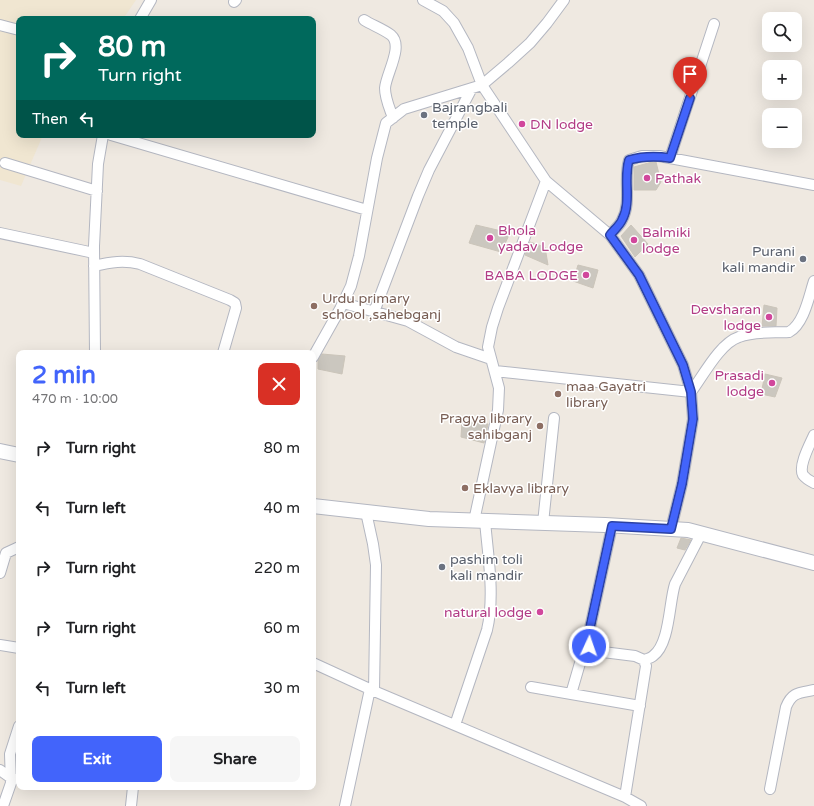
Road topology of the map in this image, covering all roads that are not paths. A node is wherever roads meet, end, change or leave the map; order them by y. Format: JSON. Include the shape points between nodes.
{"nodes":[{"id":1,"x":151,"y":0,"type":"edge"},
{"id":2,"x":423,"y":0,"type":"edge"},
{"id":3,"x":564,"y":0,"type":"edge"},
{"id":4,"x":142,"y":16,"type":"edge"},
{"id":5,"x":364,"y":20,"type":"dead end"},
{"id":6,"x":714,"y":24,"type":"dead end"},
{"id":7,"x":0,"y":26,"type":"edge"},
{"id":8,"x":16,"y":29,"type":"edge"},
{"id":9,"x":482,"y":85,"type":"junction"},
{"id":10,"x":472,"y":88,"type":"junction"},
{"id":11,"x":393,"y":118,"type":"junction"},
{"id":12,"x":102,"y":138,"type":"edge"},
{"id":13,"x":121,"y":138,"type":"edge"},
{"id":14,"x":670,"y":158,"type":"junction"},
{"id":15,"x":5,"y":163,"type":"dead end"},
{"id":16,"x":546,"y":181,"type":"junction"},
{"id":17,"x":814,"y":185,"type":"edge"},
{"id":18,"x":97,"y":191,"type":"junction"},
{"id":19,"x":367,"y":210,"type":"junction"},
{"id":20,"x":0,"y":233,"type":"edge"},
{"id":21,"x":610,"y":235,"type":"junction"},
{"id":22,"x":94,"y":253,"type":"junction"},
{"id":23,"x":94,"y":266,"type":"junction"},
{"id":24,"x":814,"y":281,"type":"edge"},
{"id":25,"x":343,"y":303,"type":"junction"},
{"id":26,"x":374,"y":312,"type":"junction"},
{"id":27,"x":96,"y":350,"type":"edge"},
{"id":28,"x":224,"y":350,"type":"edge"},
{"id":29,"x":316,"y":352,"type":"edge"},
{"id":30,"x":492,"y":359,"type":"junction"},
{"id":31,"x":495,"y":371,"type":"junction"},
{"id":32,"x":691,"y":392,"type":"junction"},
{"id":33,"x":554,"y":418,"type":"dead end"},
{"id":34,"x":814,"y":435,"type":"edge"},
{"id":35,"x":0,"y":451,"type":"edge"},
{"id":36,"x":16,"y":454,"type":"edge"},
{"id":37,"x":814,"y":483,"type":"edge"},
{"id":38,"x":316,"y":506,"type":"edge"},
{"id":39,"x":366,"y":512,"type":"junction"},
{"id":40,"x":480,"y":521,"type":"junction"},
{"id":41,"x":543,"y":523,"type":"junction"},
{"id":42,"x":612,"y":526,"type":"junction"},
{"id":43,"x":671,"y":529,"type":"junction"},
{"id":44,"x":701,"y":534,"type":"junction"},
{"id":45,"x":16,"y":548,"type":"edge"},
{"id":46,"x":3,"y":551,"type":"edge"},
{"id":47,"x":814,"y":563,"type":"edge"},
{"id":48,"x":0,"y":573,"type":"edge"},
{"id":49,"x":588,"y":637,"type":"junction"},
{"id":50,"x":0,"y":645,"type":"edge"},
{"id":51,"x":16,"y":648,"type":"edge"},
{"id":52,"x":644,"y":660,"type":"junction"},
{"id":53,"x":316,"y":664,"type":"edge"},
{"id":54,"x":531,"y":687,"type":"dead end"},
{"id":55,"x":372,"y":690,"type":"junction"},
{"id":56,"x":814,"y":690,"type":"edge"},
{"id":57,"x":571,"y":694,"type":"junction"},
{"id":58,"x":640,"y":706,"type":"junction"},
{"id":59,"x":455,"y":725,"type":"junction"},
{"id":60,"x":16,"y":735,"type":"edge"},
{"id":61,"x":0,"y":770,"type":"edge"},
{"id":62,"x":15,"y":779,"type":"edge"},
{"id":63,"x":770,"y":789,"type":"dead end"},
{"id":64,"x":133,"y":790,"type":"edge"},
{"id":65,"x":625,"y":797,"type":"junction"},
{"id":66,"x":3,"y":806,"type":"edge"},
{"id":67,"x":131,"y":806,"type":"edge"},
{"id":68,"x":345,"y":806,"type":"edge"},
{"id":69,"x":641,"y":806,"type":"edge"}],
"edges":[{"from":1,"to":4,"type":"street"},
{"from":2,"to":9,"type":"street","via":[[443,11],[454,23],[468,48]]},
{"from":3,"to":9,"type":"street","via":[[530,43]]},
{"from":5,"to":11,"type":"street","via":[[392,36],[396,44],[385,91]]},
{"from":6,"to":14,"type":"street"},
{"from":7,"to":8,"type":"street"},
{"from":9,"to":10,"type":"street"},
{"from":9,"to":16,"type":"street"},
{"from":10,"to":11,"type":"street","via":[[404,110]]},
{"from":10,"to":26,"type":"street","via":[[429,170]]},
{"from":11,"to":19,"type":"street","via":[[386,123],[376,158]]},
{"from":12,"to":18,"type":"street"},
{"from":13,"to":19,"type":"street"},
{"from":14,"to":17,"type":"street"},
{"from":14,"to":21,"type":"street","via":[[642,156],[629,160],[626,209],[622,220]]},
{"from":15,"to":18,"type":"street"},
{"from":16,"to":21,"type":"street"},
{"from":16,"to":30,"type":"street","via":[[492,327],[488,347]]},
{"from":18,"to":22,"type":"street"},
{"from":19,"to":25,"type":"street","via":[[359,256],[351,286]]},
{"from":20,"to":22,"type":"street"},
{"from":21,"to":32,"type":"street","via":[[639,275],[683,365]]},
{"from":22,"to":23,"type":"street"},
{"from":23,"to":27,"type":"street"},
{"from":23,"to":28,"type":"street","via":[[114,262],[140,264],[235,303],[236,308]]},
{"from":24,"to":32,"type":"street","via":[[795,329],[789,332],[739,336],[730,341]]},
{"from":25,"to":26,"type":"street"},
{"from":25,"to":29,"type":"street"},
{"from":26,"to":30,"type":"street","via":[[408,321],[456,347]]},
{"from":30,"to":31,"type":"street"},
{"from":31,"to":32,"type":"street"},
{"from":31,"to":40,"type":"street","via":[[499,388],[498,410]]},
{"from":32,"to":43,"type":"street","via":[[693,419]]},
{"from":33,"to":41,"type":"street"},
{"from":34,"to":37,"type":"street","via":[[801,468],[802,474]]},
{"from":35,"to":36,"type":"main road"},
{"from":38,"to":39,"type":"main road"},
{"from":39,"to":40,"type":"main road","via":[[429,519]]},
{"from":39,"to":55,"type":"street","via":[[376,565]]},
{"from":40,"to":41,"type":"main road"},
{"from":40,"to":59,"type":"street","via":[[490,587],[490,616]]},
{"from":41,"to":42,"type":"main road"},
{"from":42,"to":43,"type":"main road"},
{"from":42,"to":49,"type":"street"},
{"from":43,"to":44,"type":"main road"},
{"from":44,"to":47,"type":"main road"},
{"from":44,"to":52,"type":"street","via":[[675,584],[668,623],[660,647],[652,657]]},
{"from":45,"to":46,"type":"street"},
{"from":46,"to":48,"type":"street"},
{"from":49,"to":52,"type":"street","via":[[589,646],[595,651],[635,656]]},
{"from":49,"to":57,"type":"street"},
{"from":50,"to":51,"type":"street"},
{"from":52,"to":58,"type":"street","via":[[646,666]]},
{"from":53,"to":55,"type":"street"},
{"from":54,"to":57,"type":"street"},
{"from":55,"to":59,"type":"street"},
{"from":55,"to":68,"type":"street"},
{"from":56,"to":63,"type":"street","via":[[795,694],[786,707]]},
{"from":57,"to":58,"type":"street"},
{"from":58,"to":65,"type":"street"},
{"from":59,"to":65,"type":"street"},
{"from":60,"to":62,"type":"street","via":[[10,754]]},
{"from":61,"to":62,"type":"street"},
{"from":62,"to":66,"type":"street"},
{"from":64,"to":67,"type":"street"},
{"from":65,"to":69,"type":"street"}]}
